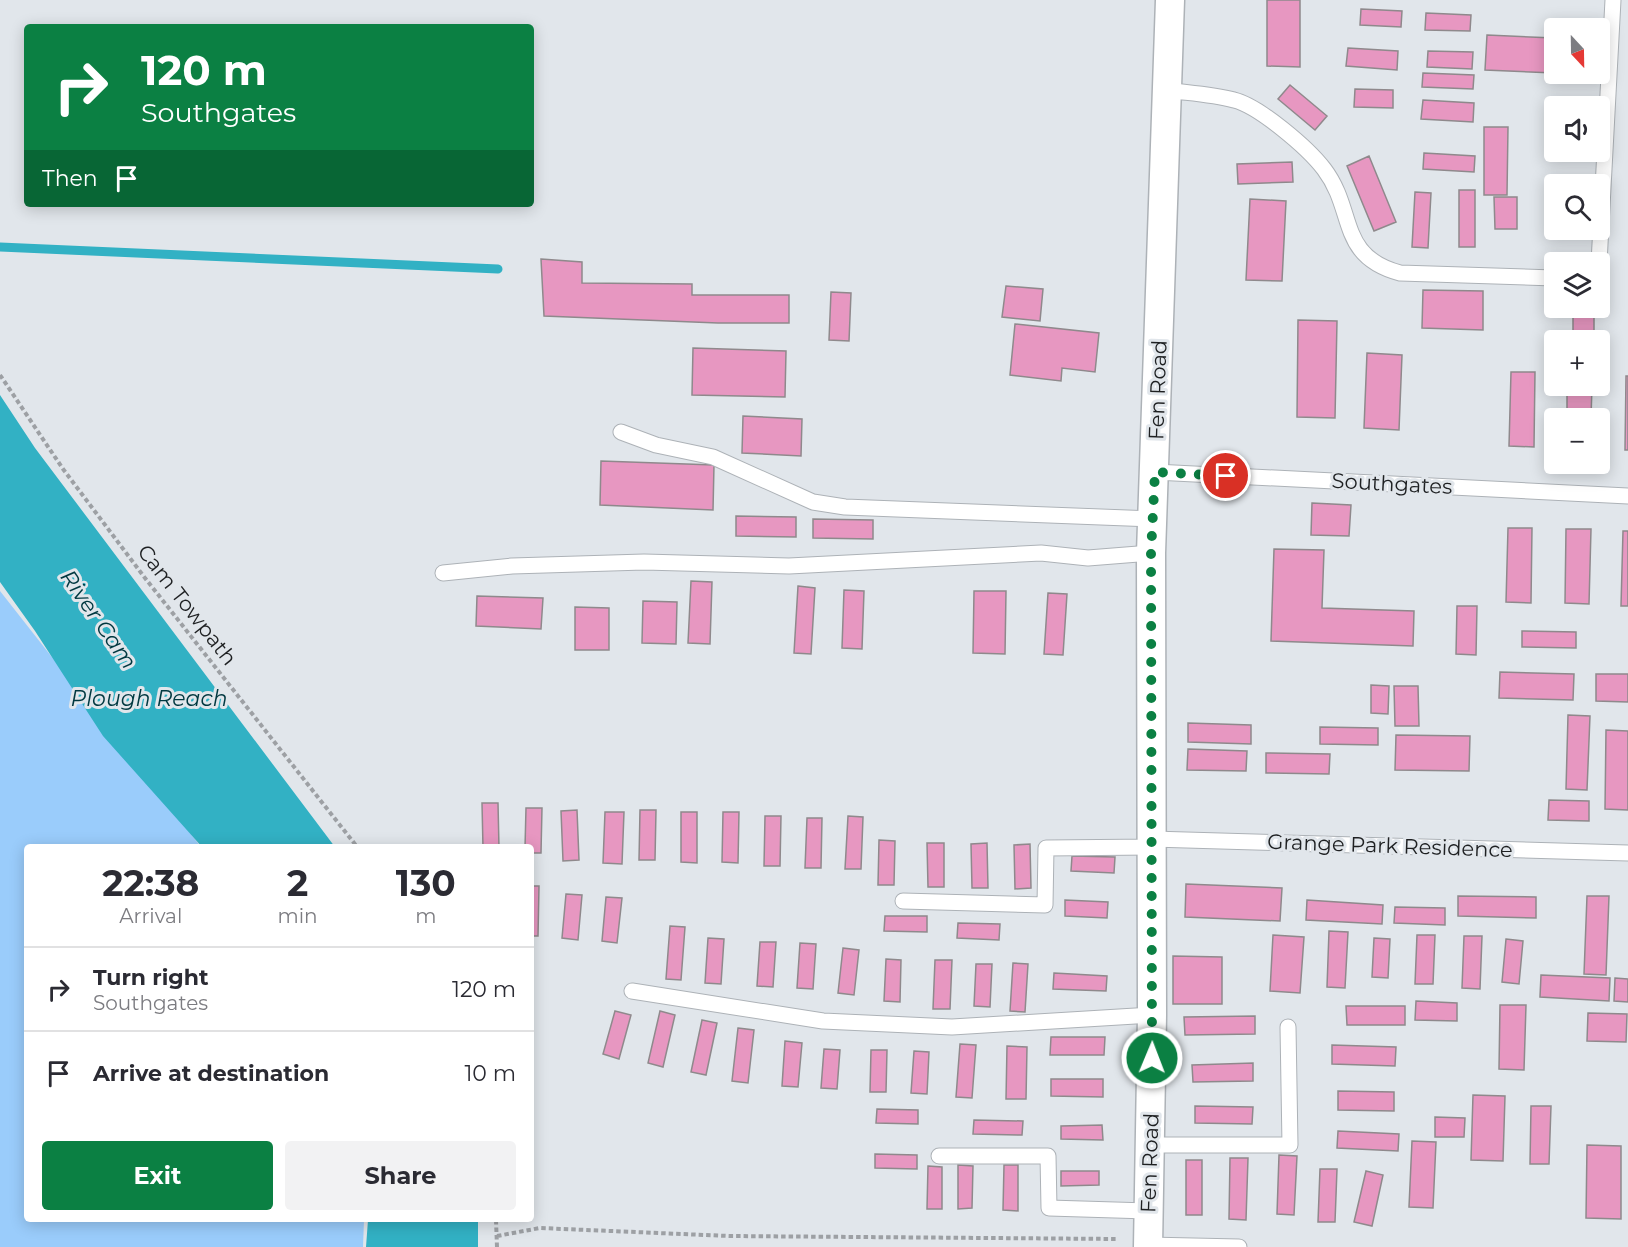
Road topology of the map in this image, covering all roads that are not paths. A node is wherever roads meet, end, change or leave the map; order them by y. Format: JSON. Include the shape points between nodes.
{"nodes":[{"id":1,"x":1170,"y":0,"type":"edge"},
{"id":2,"x":1613,"y":0,"type":"edge"},
{"id":3,"x":1166,"y":90,"type":"junction"},
{"id":4,"x":1600,"y":252,"type":"edge"},
{"id":5,"x":1544,"y":278,"type":"edge"},
{"id":6,"x":621,"y":432,"type":"dead end"},
{"id":7,"x":1155,"y":472,"type":"junction"},
{"id":8,"x":1628,"y":496,"type":"edge"},
{"id":9,"x":1153,"y":519,"type":"junction"},
{"id":10,"x":1151,"y":553,"type":"junction"},
{"id":11,"x":443,"y":573,"type":"dead end"},
{"id":12,"x":1152,"y":843,"type":"junction"},
{"id":13,"x":1628,"y":853,"type":"edge"},
{"id":14,"x":903,"y":901,"type":"dead end"},
{"id":15,"x":632,"y":991,"type":"dead end"},
{"id":16,"x":1152,"y":1015,"type":"junction"},
{"id":17,"x":1288,"y":1027,"type":"dead end"},
{"id":18,"x":1151,"y":1145,"type":"junction"},
{"id":19,"x":939,"y":1156,"type":"dead end"},
{"id":20,"x":1148,"y":1211,"type":"junction"},
{"id":21,"x":1148,"y":1246,"type":"edge"},
{"id":22,"x":1239,"y":1247,"type":"edge"}],
"edges":[{"from":1,"to":3,"type":"street","name":"Fen Road"},
{"from":2,"to":4,"type":"lane"},
{"from":3,"to":5,"type":"lane","via":[[1236,100],[1276,125],[1324,169],[1358,248],[1379,267],[1400,273]]},
{"from":3,"to":7,"type":"street","name":"Fen Road"},
{"from":6,"to":9,"type":"lane","via":[[656,446],[713,457],[813,502],[845,507]]},
{"from":7,"to":8,"type":"lane","name":"Southgates"},
{"from":7,"to":9,"type":"street","name":"Fen Road"},
{"from":9,"to":10,"type":"street","name":"Fen Road"},
{"from":10,"to":11,"type":"lane","via":[[789,566],[644,562],[512,566]]},
{"from":10,"to":12,"type":"street","name":"Fen Road"},
{"from":12,"to":13,"type":"lane","name":"Grange Park Residence"},
{"from":12,"to":14,"type":"lane","name":"Grange Park Residence","via":[[1046,848],[1045,905]]},
{"from":12,"to":16,"type":"street","name":"Fen Road"},
{"from":15,"to":16,"type":"lane","via":[[823,1021],[952,1027]]},
{"from":16,"to":18,"type":"street","name":"Fen Road"},
{"from":17,"to":18,"type":"lane","via":[[1290,1145]]},
{"from":18,"to":20,"type":"street","name":"Fen Road"},
{"from":19,"to":20,"type":"lane","via":[[1048,1156],[1049,1208]]},
{"from":20,"to":21,"type":"street","name":"Fen Road"},
{"from":21,"to":22,"type":"lane"}]}
